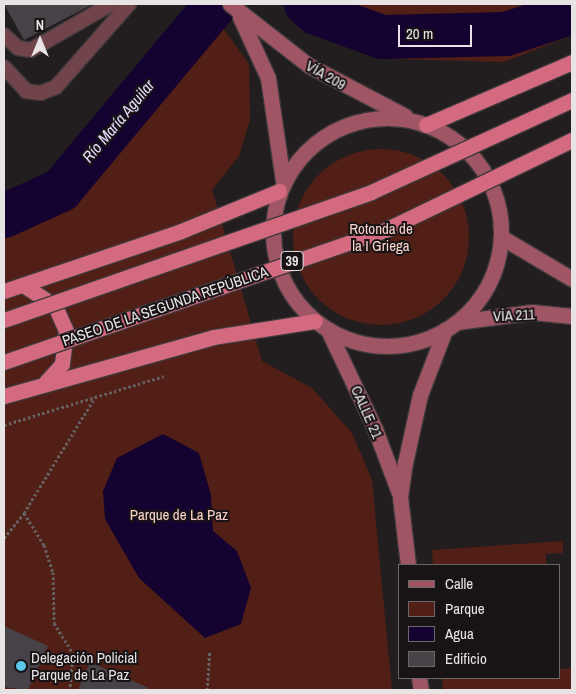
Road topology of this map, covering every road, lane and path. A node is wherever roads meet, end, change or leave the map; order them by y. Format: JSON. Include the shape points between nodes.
{"nodes":[{"id":1,"x":110,"y":4,"type":"edge"},
{"id":2,"x":129,"y":4,"type":"edge"},
{"id":3,"x":235,"y":9,"type":"edge"},
{"id":4,"x":4,"y":35,"type":"edge"},
{"id":5,"x":572,"y":62,"type":"edge"},
{"id":6,"x":4,"y":67,"type":"edge"},
{"id":7,"x":572,"y":100,"type":"edge"},
{"id":8,"x":423,"y":124,"type":"junction"},
{"id":9,"x":572,"y":140,"type":"edge"},
{"id":10,"x":281,"y":186,"type":"junction"},
{"id":11,"x":501,"y":237,"type":"junction"},
{"id":12,"x":572,"y":279,"type":"edge"},
{"id":13,"x":23,"y":285,"type":"junction"},
{"id":14,"x":4,"y":291,"type":"edge"},
{"id":15,"x":572,"y":316,"type":"edge"},
{"id":16,"x":4,"y":320,"type":"edge"},
{"id":17,"x":315,"y":321,"type":"junction"},
{"id":18,"x":451,"y":326,"type":"junction"},
{"id":19,"x":328,"y":330,"type":"junction"},
{"id":20,"x":4,"y":362,"type":"edge"},
{"id":21,"x":164,"y":376,"type":"dead end"},
{"id":22,"x":45,"y":383,"type":"junction"},
{"id":23,"x":4,"y":396,"type":"edge"},
{"id":24,"x":95,"y":397,"type":"junction"},
{"id":25,"x":4,"y":425,"type":"edge"},
{"id":26,"x":400,"y":497,"type":"junction"},
{"id":27,"x":24,"y":513,"type":"junction"},
{"id":28,"x":4,"y":538,"type":"edge"},
{"id":29,"x":408,"y":564,"type":"edge"},
{"id":30,"x":210,"y":651,"type":"dead end"},
{"id":31,"x":70,"y":690,"type":"edge"},
{"id":32,"x":207,"y":690,"type":"edge"}],
"edges":[{"from":1,"to":4,"type":"lane","via":[[31,50],[18,48]]},
{"from":2,"to":6,"type":"lane","via":[[56,86],[41,93],[26,91]]},
{"from":3,"to":8,"type":"main road","name":"VÍA 209","via":[[308,65]]},
{"from":3,"to":10,"type":"main road","name":"VÍA 209","via":[[268,78]]},
{"from":5,"to":8,"type":"highway"},
{"from":7,"to":16,"type":"highway","bridge":true,"via":[[371,192]]},
{"from":8,"to":10,"type":"main road","via":[[367,119],[341,127],[318,140]]},
{"from":8,"to":11,"type":"main road","via":[[471,154],[487,176],[497,201]]},
{"from":9,"to":20,"type":"highway","name":"PASEO DE LA SEGUNDA REPÚBLICA","number":"39","bridge":true,"via":[[387,228]]},
{"from":10,"to":13,"type":"highway"},
{"from":10,"to":17,"type":"main road","via":[[272,226],[276,262],[290,294]]},
{"from":11,"to":12,"type":"main road"},
{"from":11,"to":18,"type":"main road","via":[[495,269],[480,298]]},
{"from":13,"to":14,"type":"highway"},
{"from":13,"to":22,"type":"highway","via":[[55,306],[66,331],[62,364]]},
{"from":15,"to":18,"type":"main road","name":"VÍA 211","via":[[532,312]]},
{"from":17,"to":19,"type":"main road"},
{"from":17,"to":22,"type":"highway","via":[[214,337]]},
{"from":18,"to":19,"type":"main road","via":[[398,345],[350,340]]},
{"from":18,"to":26,"type":"main road","name":"CALLE 21","via":[[418,404]]},
{"from":19,"to":26,"type":"main road","name":"CALLE 21","via":[[372,420]]},
{"from":21,"to":24,"type":"path"},
{"from":22,"to":23,"type":"highway"},
{"from":24,"to":25,"type":"path"},
{"from":24,"to":27,"type":"path"},
{"from":26,"to":29,"type":"main road","name":"CALLE 21"},
{"from":27,"to":28,"type":"path"},
{"from":27,"to":31,"type":"path","via":[[44,545],[53,572],[54,623],[73,654]]},
{"from":30,"to":32,"type":"path"}]}
